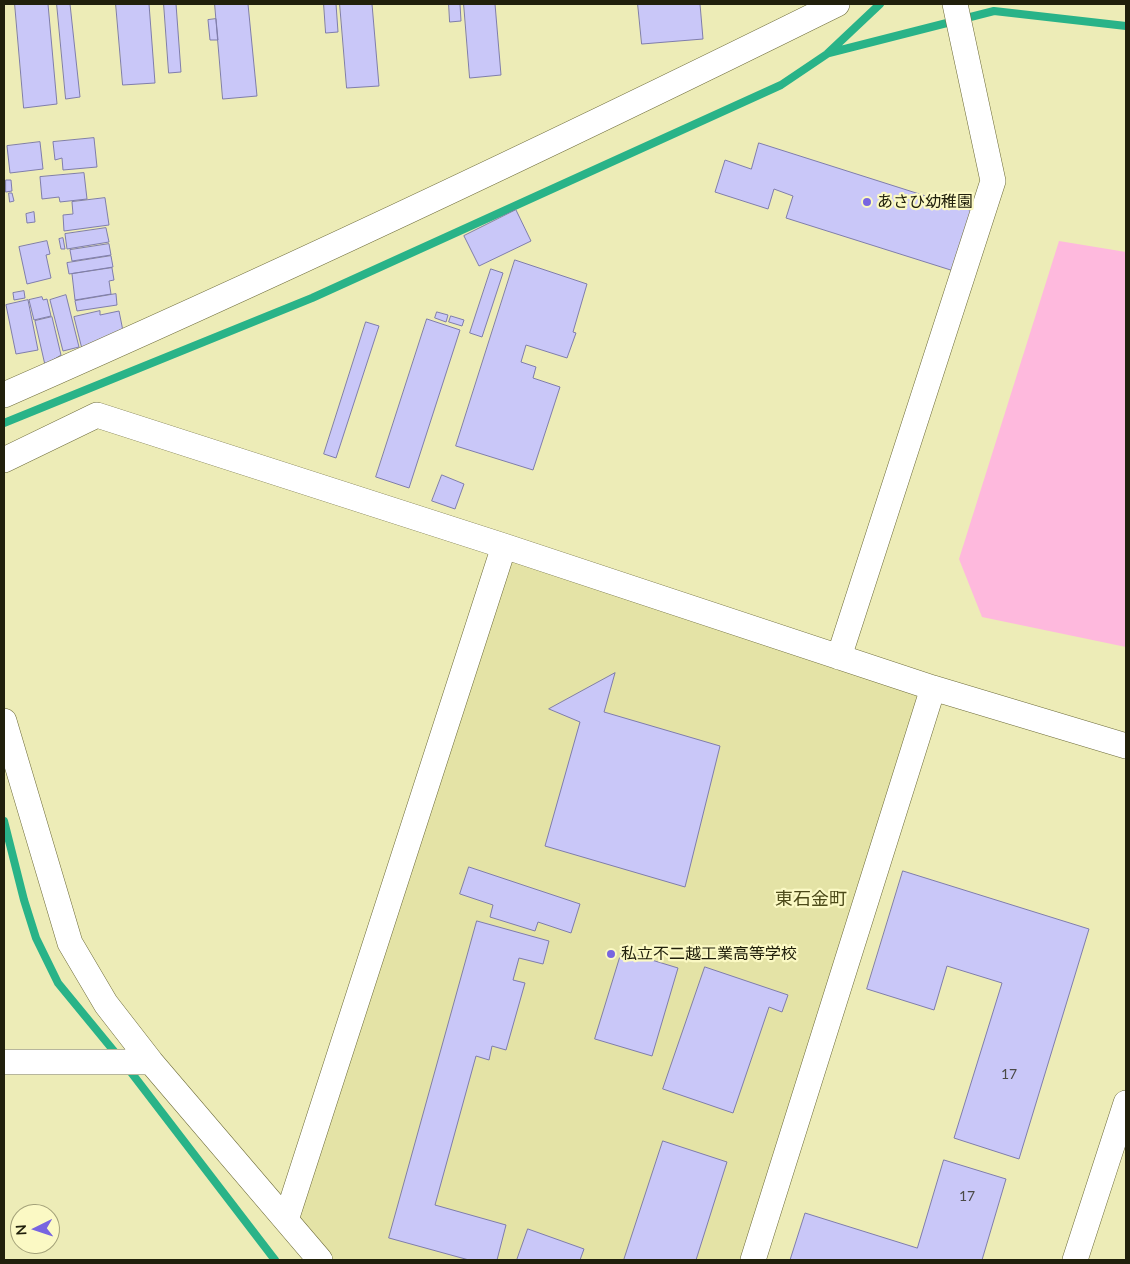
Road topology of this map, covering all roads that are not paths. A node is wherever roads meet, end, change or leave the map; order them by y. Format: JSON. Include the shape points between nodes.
{"nodes":[{"id":1,"x":837,"y":4,"type":"edge"},
{"id":2,"x":955,"y":4,"type":"edge"},
{"id":3,"x":4,"y":395,"type":"edge"},
{"id":4,"x":4,"y":460,"type":"edge"},
{"id":5,"x":504,"y":546,"type":"junction"},
{"id":6,"x":839,"y":656,"type":"junction"},
{"id":7,"x":933,"y":688,"type":"junction"},
{"id":8,"x":4,"y":722,"type":"edge"},
{"id":9,"x":1126,"y":746,"type":"edge"},
{"id":10,"x":4,"y":1062,"type":"edge"},
{"id":11,"x":151,"y":1062,"type":"junction"},
{"id":12,"x":1126,"y":1103,"type":"edge"},
{"id":13,"x":286,"y":1220,"type":"junction"},
{"id":14,"x":320,"y":1260,"type":"edge"},
{"id":15,"x":753,"y":1260,"type":"edge"},
{"id":16,"x":1075,"y":1260,"type":"edge"}],
"edges":[{"from":1,"to":3,"type":"street","via":[[388,220]]},
{"from":2,"to":6,"type":"street","via":[[993,181]]},
{"from":4,"to":5,"type":"street","via":[[97,415]]},
{"from":5,"to":6,"type":"street"},
{"from":5,"to":13,"type":"street"},
{"from":6,"to":7,"type":"street"},
{"from":7,"to":9,"type":"street"},
{"from":7,"to":15,"type":"street"},
{"from":8,"to":11,"type":"street","via":[[70,943],[106,1004]]},
{"from":10,"to":11,"type":"street"},
{"from":11,"to":13,"type":"street"},
{"from":12,"to":16,"type":"street"},
{"from":13,"to":14,"type":"street"}]}
